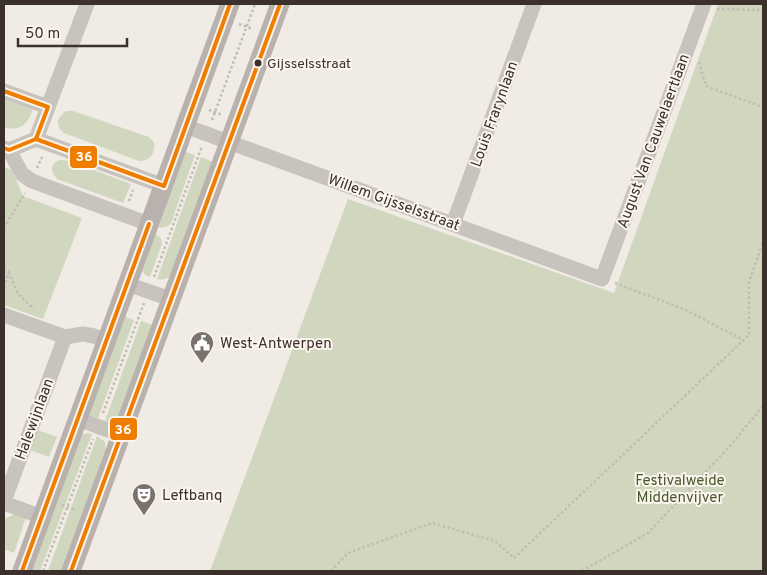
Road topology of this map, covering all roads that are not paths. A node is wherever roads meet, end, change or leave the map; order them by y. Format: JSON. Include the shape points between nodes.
{"nodes":[{"id":1,"x":87,"y":4,"type":"edge"},
{"id":2,"x":280,"y":4,"type":"edge"},
{"id":3,"x":534,"y":4,"type":"edge"},
{"id":4,"x":709,"y":9,"type":"edge"},
{"id":5,"x":228,"y":11,"type":"edge"},
{"id":6,"x":4,"y":91,"type":"edge"},
{"id":7,"x":48,"y":107,"type":"junction"},
{"id":8,"x":185,"y":126,"type":"junction"},
{"id":9,"x":42,"y":141,"type":"junction"},
{"id":10,"x":229,"y":142,"type":"junction"},
{"id":11,"x":7,"y":149,"type":"edge"},
{"id":12,"x":164,"y":186,"type":"junction"},
{"id":13,"x":150,"y":224,"type":"junction"},
{"id":14,"x":453,"y":224,"type":"junction"},
{"id":15,"x":602,"y":278,"type":"joint"},
{"id":16,"x":127,"y":284,"type":"junction"},
{"id":17,"x":171,"y":299,"type":"junction"},
{"id":18,"x":4,"y":315,"type":"edge"},
{"id":19,"x":65,"y":337,"type":"junction"},
{"id":20,"x":106,"y":341,"type":"junction"},
{"id":21,"x":78,"y":419,"type":"junction"},
{"id":22,"x":121,"y":435,"type":"junction"},
{"id":23,"x":4,"y":502,"type":"edge"},
{"id":24,"x":45,"y":508,"type":"junction"},
{"id":25,"x":22,"y":571,"type":"edge"},
{"id":26,"x":71,"y":571,"type":"edge"}],
"edges":[{"from":1,"to":7,"type":"street"},
{"from":2,"to":10,"type":"main road"},
{"from":3,"to":14,"type":"street","name":"Louis Frarynlaan"},
{"from":4,"to":15,"type":"street","name":"August Van Cauwelaertlaan"},
{"from":5,"to":8,"type":"main road"},
{"from":6,"to":7,"type":"street"},
{"from":7,"to":9,"type":"street"},
{"from":8,"to":10,"type":"street","name":"Willem Gijsselsstraat"},
{"from":8,"to":12,"type":"main road"},
{"from":9,"to":11,"type":"street"},
{"from":9,"to":12,"type":"street"},
{"from":10,"to":14,"type":"street","name":"Willem Gijsselsstraat"},
{"from":10,"to":17,"type":"main road"},
{"from":11,"to":13,"type":"street","via":[[22,174],[32,181]]},
{"from":12,"to":13,"type":"main road"},
{"from":13,"to":16,"type":"main road"},
{"from":14,"to":15,"type":"street","name":"Willem Gijsselsstraat"},
{"from":16,"to":17,"type":"street"},
{"from":16,"to":20,"type":"main road"},
{"from":17,"to":22,"type":"main road"},
{"from":18,"to":19,"type":"street"},
{"from":19,"to":20,"type":"street","via":[[83,334]]},
{"from":19,"to":23,"type":"street","name":"Halewijnlaan"},
{"from":20,"to":21,"type":"main road"},
{"from":21,"to":22,"type":"street"},
{"from":21,"to":24,"type":"main road"},
{"from":22,"to":26,"type":"main road"},
{"from":23,"to":24,"type":"street"},
{"from":24,"to":25,"type":"main road"}]}
